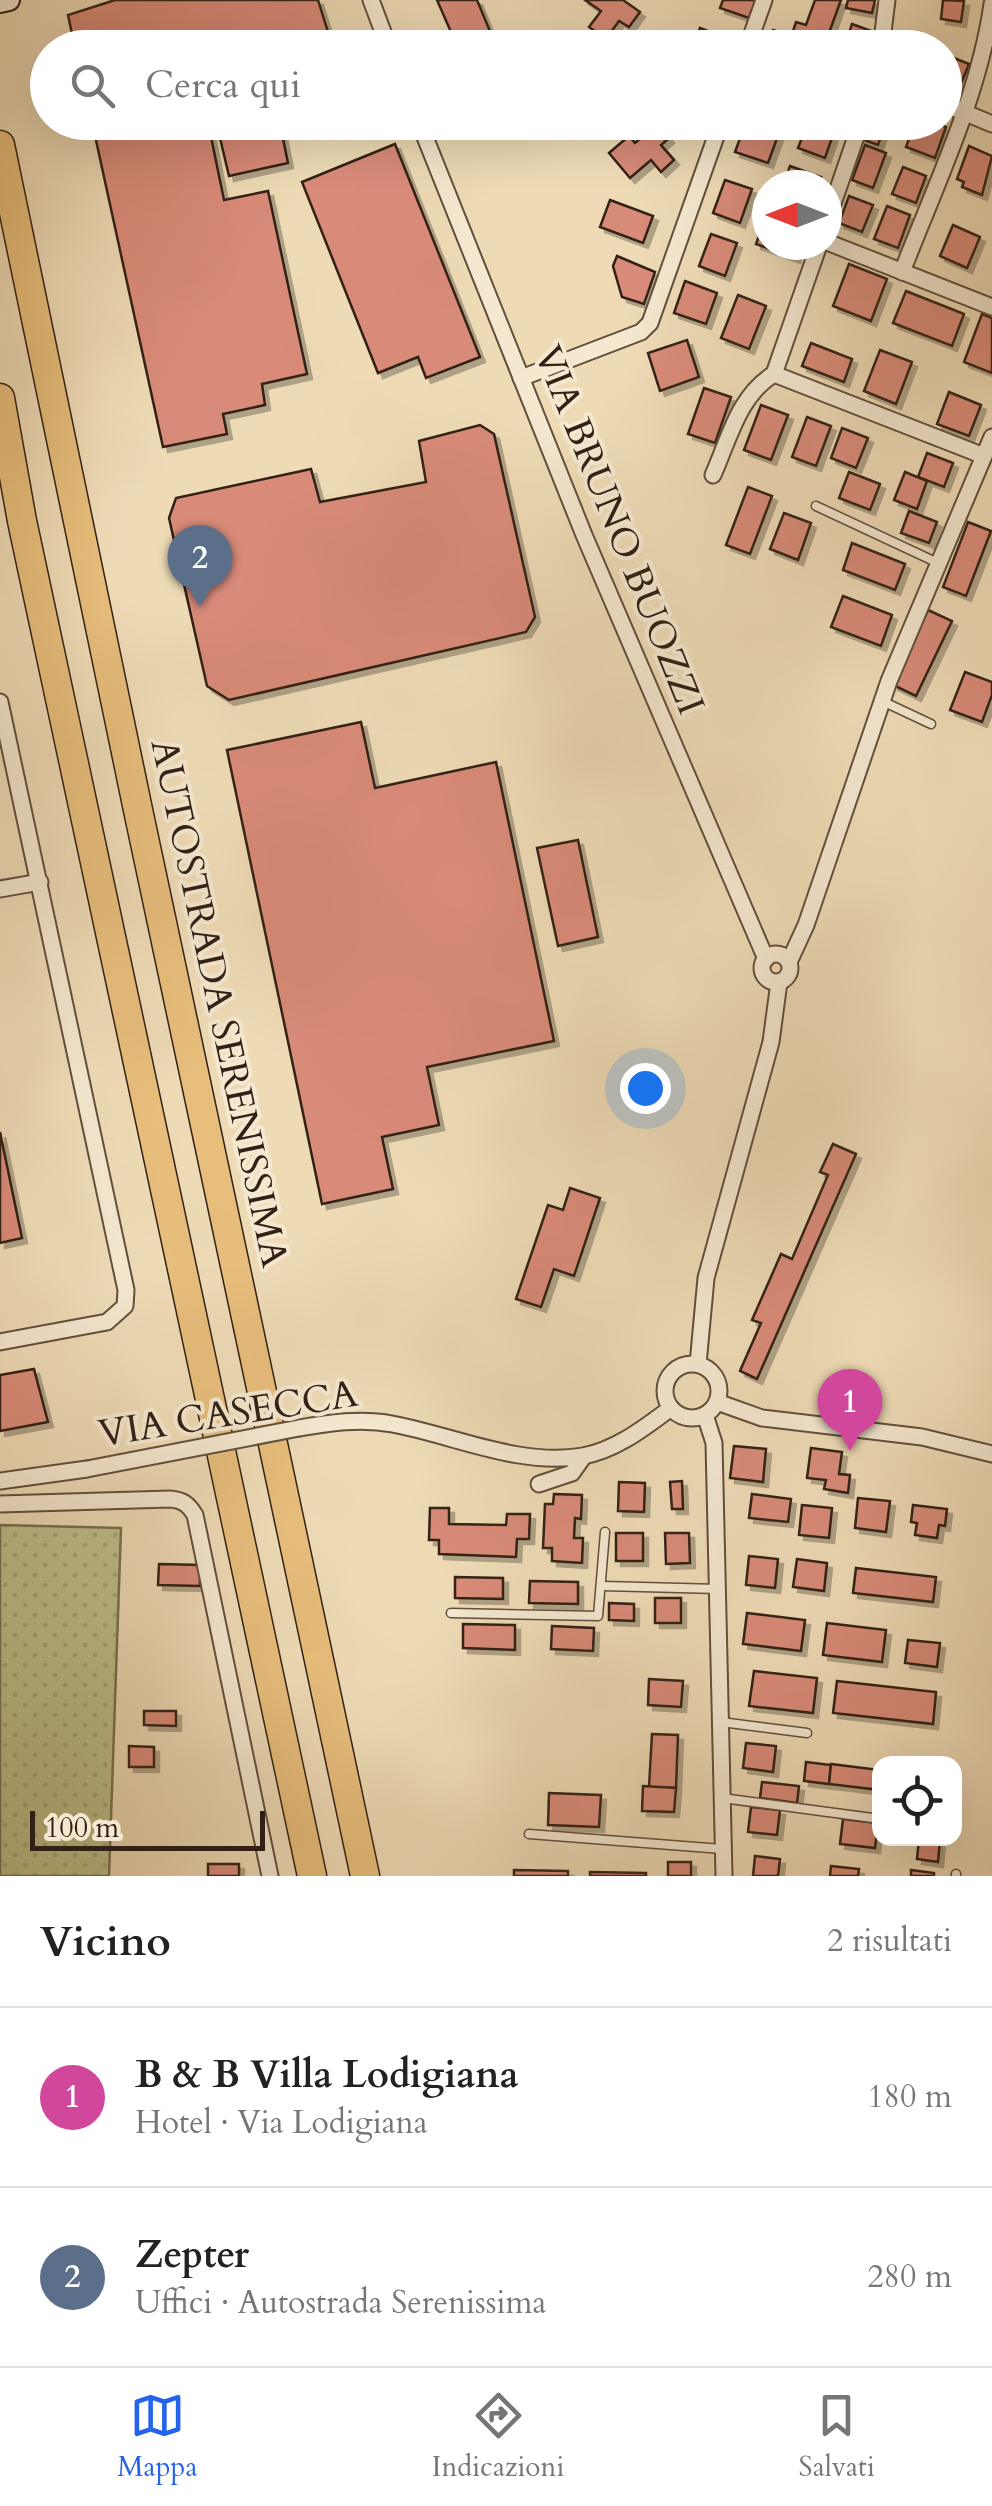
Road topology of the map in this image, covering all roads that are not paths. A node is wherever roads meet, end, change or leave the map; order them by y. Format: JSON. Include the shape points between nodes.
{"nodes":[{"id":1,"x":9,"y":0,"type":"edge"},
{"id":2,"x":370,"y":0,"type":"edge"},
{"id":3,"x":764,"y":0,"type":"edge"},
{"id":4,"x":887,"y":0,"type":"edge"},
{"id":5,"x":0,"y":2,"type":"edge"},
{"id":6,"x":992,"y":4,"type":"edge"},
{"id":7,"x":382,"y":30,"type":"edge"},
{"id":8,"x":754,"y":30,"type":"edge"},
{"id":9,"x":883,"y":30,"type":"edge"},
{"id":10,"x":964,"y":111,"type":"junction"},
{"id":11,"x":962,"y":116,"type":"edge"},
{"id":12,"x":992,"y":124,"type":"edge"},
{"id":13,"x":426,"y":140,"type":"edge"},
{"id":14,"x":715,"y":140,"type":"edge"},
{"id":15,"x":855,"y":140,"type":"edge"},
{"id":16,"x":953,"y":140,"type":"edge"},
{"id":17,"x":0,"y":145,"type":"edge"},
{"id":18,"x":842,"y":177,"type":"edge"},
{"id":19,"x":842,"y":248,"type":"edge"},
{"id":20,"x":813,"y":260,"type":"edge"},
{"id":21,"x":902,"y":272,"type":"junction"},
{"id":22,"x":992,"y":307,"type":"edge"},
{"id":23,"x":774,"y":374,"type":"junction"},
{"id":24,"x":521,"y":378,"type":"junction"},
{"id":25,"x":0,"y":398,"type":"edge"},
{"id":26,"x":992,"y":438,"type":"edge"},
{"id":27,"x":984,"y":456,"type":"junction"},
{"id":28,"x":713,"y":475,"type":"dead end"},
{"id":29,"x":816,"y":506,"type":"dead end"},
{"id":30,"x":938,"y":563,"type":"junction"},
{"id":31,"x":882,"y":701,"type":"junction"},
{"id":32,"x":0,"y":702,"type":"edge"},
{"id":33,"x":931,"y":724,"type":"dead end"},
{"id":34,"x":40,"y":882,"type":"junction"},
{"id":35,"x":0,"y":890,"type":"edge"},
{"id":36,"x":766,"y":959,"type":"junction"},
{"id":37,"x":789,"y":962,"type":"junction"},
{"id":38,"x":779,"y":982,"type":"junction"},
{"id":39,"x":0,"y":1342,"type":"edge"},
{"id":40,"x":698,"y":1364,"type":"junction"},
{"id":41,"x":717,"y":1402,"type":"junction"},
{"id":42,"x":671,"y":1408,"type":"junction"},
{"id":43,"x":705,"y":1415,"type":"junction"},
{"id":44,"x":992,"y":1454,"type":"edge"},
{"id":45,"x":584,"y":1456,"type":"junction"},
{"id":46,"x":0,"y":1481,"type":"edge"},
{"id":47,"x":538,"y":1484,"type":"dead end"},
{"id":48,"x":0,"y":1504,"type":"edge"},
{"id":49,"x":605,"y":1532,"type":"dead end"},
{"id":50,"x":603,"y":1586,"type":"junction"},
{"id":51,"x":719,"y":1589,"type":"junction"},
{"id":52,"x":451,"y":1613,"type":"dead end"},
{"id":53,"x":720,"y":1722,"type":"junction"},
{"id":54,"x":807,"y":1733,"type":"dead end"},
{"id":55,"x":722,"y":1798,"type":"junction"},
{"id":56,"x":872,"y":1818,"type":"edge"},
{"id":57,"x":529,"y":1834,"type":"dead end"},
{"id":58,"x":722,"y":1849,"type":"junction"},
{"id":59,"x":270,"y":1876,"type":"edge"},
{"id":60,"x":312,"y":1876,"type":"edge"},
{"id":61,"x":365,"y":1876,"type":"edge"},
{"id":62,"x":724,"y":1876,"type":"edge"}],
"edges":[{"from":1,"to":5,"type":"street"},
{"from":2,"to":7,"type":"street"},
{"from":3,"to":8,"type":"street"},
{"from":4,"to":9,"type":"street"},
{"from":6,"to":10,"type":"street"},
{"from":10,"to":11,"type":"street"},
{"from":10,"to":12,"type":"street"},
{"from":13,"to":24,"type":"street","name":"VIA BRUNO BUOZZI"},
{"from":14,"to":24,"type":"street","via":[[650,323]]},
{"from":15,"to":18,"type":"street"},
{"from":16,"to":21,"type":"street"},
{"from":17,"to":61,"type":"highway","name":"AUTOSTRADA SERENISSIMA"},
{"from":19,"to":21,"type":"street"},
{"from":20,"to":23,"type":"street"},
{"from":21,"to":22,"type":"street"},
{"from":23,"to":27,"type":"street"},
{"from":23,"to":28,"type":"street","via":[[748,395]]},
{"from":24,"to":36,"type":"street","name":"VIA BRUNO BUOZZI"},
{"from":25,"to":60,"type":"highway"},
{"from":26,"to":27,"type":"street"},
{"from":27,"to":30,"type":"street"},
{"from":29,"to":30,"type":"lane"},
{"from":30,"to":31,"type":"street"},
{"from":31,"to":33,"type":"lane"},
{"from":31,"to":37,"type":"street"},
{"from":32,"to":34,"type":"street"},
{"from":34,"to":35,"type":"street"},
{"from":34,"to":39,"type":"street","via":[[125,1306],[106,1322]]},
{"from":36,"to":37,"type":"street","via":[[778,954]]},
{"from":36,"to":38,"type":"street","via":[[765,976]]},
{"from":37,"to":38,"type":"street","via":[[788,976]]},
{"from":38,"to":40,"type":"street","via":[[771,1042],[706,1278]]},
{"from":40,"to":41,"type":"street","via":[[718,1383]]},
{"from":40,"to":42,"type":"street","via":[[681,1366],[669,1377],[665,1393]]},
{"from":41,"to":43,"type":"street"},
{"from":41,"to":44,"type":"street","via":[[762,1418],[922,1437]]},
{"from":42,"to":43,"type":"street","via":[[687,1418]]},
{"from":42,"to":45,"type":"street","name":"VIA CASECCA","via":[[636,1434]]},
{"from":43,"to":51,"type":"street","via":[[714,1443]]},
{"from":45,"to":46,"type":"street","name":"VIA CASECCA","bridge":true,"via":[[518,1454],[352,1420]]},
{"from":45,"to":47,"type":"street","name":"VIA CASECCA","via":[[572,1472]]},
{"from":48,"to":59,"type":"street","via":[[170,1499],[188,1505]]},
{"from":49,"to":50,"type":"lane"},
{"from":50,"to":51,"type":"lane"},
{"from":50,"to":52,"type":"lane","via":[[598,1616]]},
{"from":51,"to":53,"type":"street"},
{"from":53,"to":54,"type":"lane"},
{"from":53,"to":55,"type":"street"},
{"from":55,"to":56,"type":"lane"},
{"from":55,"to":58,"type":"street"},
{"from":57,"to":58,"type":"lane"},
{"from":58,"to":62,"type":"street"}]}
